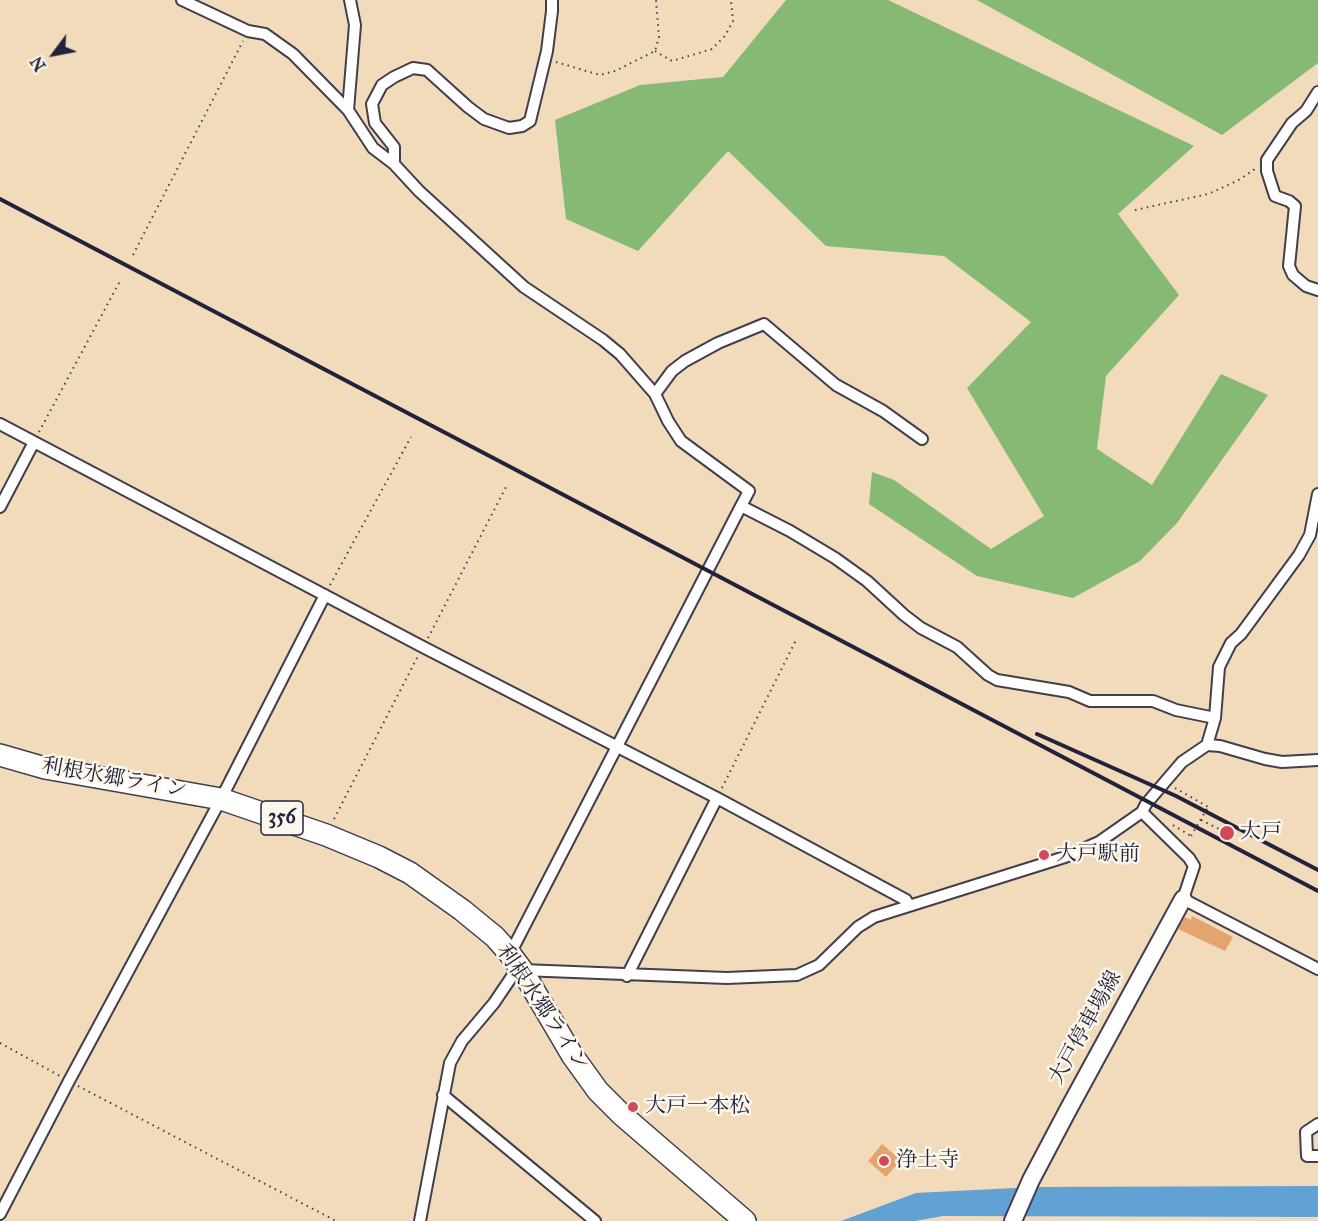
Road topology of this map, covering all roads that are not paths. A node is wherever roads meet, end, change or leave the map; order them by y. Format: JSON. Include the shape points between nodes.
{"nodes":[{"id":1,"x":182,"y":0,"type":"edge"},
{"id":2,"x":350,"y":0,"type":"edge"},
{"id":3,"x":552,"y":0,"type":"edge"},
{"id":4,"x":1318,"y":92,"type":"edge"},
{"id":5,"x":348,"y":110,"type":"junction"},
{"id":6,"x":394,"y":164,"type":"junction"},
{"id":7,"x":1318,"y":290,"type":"edge"},
{"id":8,"x":655,"y":393,"type":"junction"},
{"id":9,"x":0,"y":424,"type":"edge"},
{"id":10,"x":922,"y":439,"type":"dead end"},
{"id":11,"x":34,"y":442,"type":"junction"},
{"id":12,"x":1318,"y":494,"type":"edge"},
{"id":13,"x":741,"y":506,"type":"junction"},
{"id":14,"x":0,"y":507,"type":"edge"},
{"id":15,"x":325,"y":595,"type":"junction"},
{"id":16,"x":1215,"y":718,"type":"junction"},
{"id":17,"x":1207,"y":745,"type":"junction"},
{"id":18,"x":616,"y":746,"type":"junction"},
{"id":19,"x":0,"y":755,"type":"edge"},
{"id":20,"x":1318,"y":760,"type":"edge"},
{"id":21,"x":717,"y":798,"type":"junction"},
{"id":22,"x":221,"y":799,"type":"junction"},
{"id":23,"x":1142,"y":812,"type":"junction"},
{"id":24,"x":1183,"y":899,"type":"junction"},
{"id":25,"x":909,"y":905,"type":"junction"},
{"id":26,"x":517,"y":963,"type":"junction"},
{"id":27,"x":1318,"y":969,"type":"edge"},
{"id":28,"x":627,"y":976,"type":"junction"},
{"id":29,"x":442,"y":1095,"type":"junction"},
{"id":30,"x":1318,"y":1124,"type":"edge"},
{"id":31,"x":1318,"y":1156,"type":"edge"},
{"id":32,"x":0,"y":1214,"type":"edge"},
{"id":33,"x":420,"y":1221,"type":"edge"},
{"id":34,"x":595,"y":1221,"type":"edge"},
{"id":35,"x":745,"y":1221,"type":"edge"},
{"id":36,"x":1013,"y":1221,"type":"edge"}],
"edges":[{"from":1,"to":5,"type":"street","via":[[248,31],[266,34],[293,54]]},
{"from":2,"to":5,"type":"street","via":[[355,25]]},
{"from":3,"to":6,"type":"street","via":[[545,59],[530,121],[509,128],[484,119],[426,70],[413,68],[382,85],[372,104],[375,123],[394,147]]},
{"from":4,"to":7,"type":"street","via":[[1267,160],[1275,196],[1295,207],[1289,266],[1306,286]]},
{"from":5,"to":6,"type":"street","via":[[373,148]]},
{"from":6,"to":8,"type":"street","via":[[524,287],[603,340]]},
{"from":8,"to":10,"type":"street","via":[[685,361],[764,324],[836,386],[883,411]]},
{"from":8,"to":13,"type":"street","via":[[681,441],[749,490]]},
{"from":9,"to":11,"type":"street"},
{"from":11,"to":14,"type":"street"},
{"from":11,"to":15,"type":"street"},
{"from":12,"to":16,"type":"street","via":[[1310,535],[1299,555],[1231,643],[1219,667]]},
{"from":13,"to":16,"type":"street","via":[[835,558],[867,580],[921,628],[957,647],[998,680],[1069,692],[1090,700],[1153,701]]},
{"from":13,"to":18,"type":"street"},
{"from":15,"to":18,"type":"street"},
{"from":15,"to":22,"type":"street"},
{"from":16,"to":17,"type":"street"},
{"from":17,"to":20,"type":"street","via":[[1282,762]]},
{"from":17,"to":23,"type":"street","via":[[1182,762]]},
{"from":18,"to":21,"type":"street"},
{"from":18,"to":26,"type":"street"},
{"from":19,"to":22,"type":"highway","name":"利根水郷ライン","number":"356","via":[[45,768]]},
{"from":21,"to":25,"type":"street"},
{"from":21,"to":28,"type":"street"},
{"from":22,"to":26,"type":"highway","name":"利根水郷ライン","number":"356","via":[[326,835],[416,877],[495,937]]},
{"from":22,"to":32,"type":"street"},
{"from":23,"to":24,"type":"street","via":[[1194,866]]},
{"from":23,"to":25,"type":"street","via":[[1098,842],[1065,858]]},
{"from":24,"to":27,"type":"street"},
{"from":24,"to":36,"type":"main road","name":"大戸停車場線","via":[[1031,1180]]},
{"from":25,"to":28,"type":"street","via":[[874,917],[819,965],[797,975]]},
{"from":26,"to":28,"type":"street"},
{"from":26,"to":29,"type":"street","via":[[494,1003],[462,1041],[450,1063]]},
{"from":26,"to":35,"type":"highway","name":"利根水郷ライン","number":"356","via":[[598,1092]]},
{"from":29,"to":33,"type":"street"},
{"from":29,"to":34,"type":"street"},
{"from":30,"to":31,"type":"street","via":[[1306,1132],[1307,1156]]}]}
